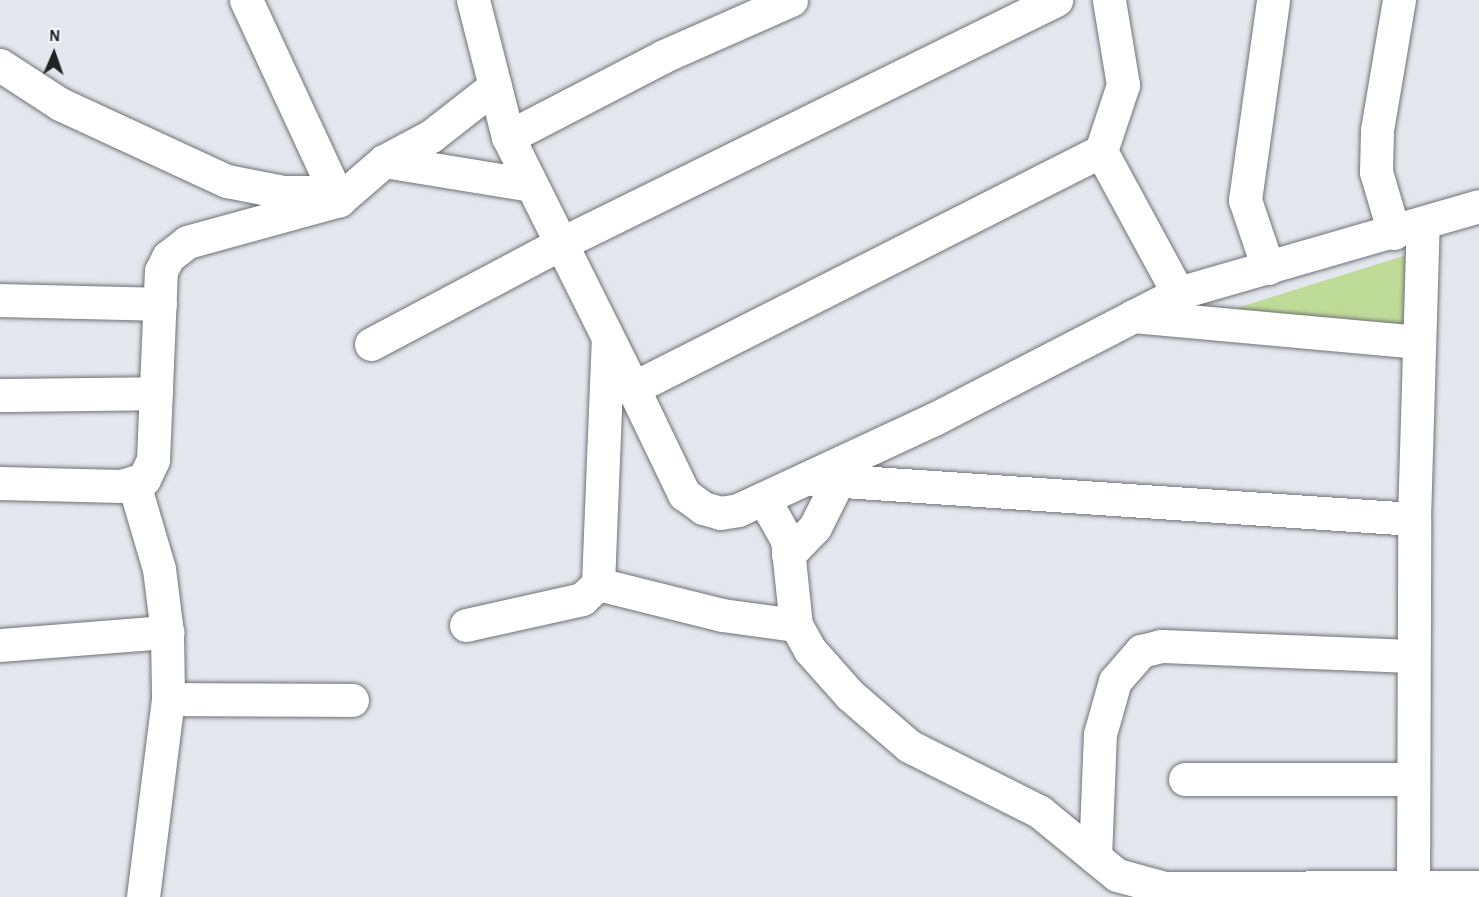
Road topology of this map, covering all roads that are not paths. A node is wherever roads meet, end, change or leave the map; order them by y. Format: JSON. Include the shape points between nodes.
{"nodes":[{"id":1,"x":246,"y":0,"type":"edge"},
{"id":2,"x":473,"y":0,"type":"edge"},
{"id":3,"x":791,"y":0,"type":"edge"},
{"id":4,"x":1056,"y":0,"type":"edge"},
{"id":5,"x":1109,"y":0,"type":"edge"},
{"id":6,"x":1273,"y":0,"type":"edge"},
{"id":7,"x":1399,"y":0,"type":"edge"},
{"id":8,"x":0,"y":65,"type":"edge"},
{"id":9,"x":495,"y":86,"type":"junction"},
{"id":10,"x":508,"y":137,"type":"junction"},
{"id":11,"x":1101,"y":151,"type":"junction"},
{"id":12,"x":384,"y":161,"type":"junction"},
{"id":13,"x":531,"y":185,"type":"junction"},
{"id":14,"x":337,"y":196,"type":"junction"},
{"id":15,"x":1479,"y":206,"type":"edge"},
{"id":16,"x":1408,"y":228,"type":"junction"},
{"id":17,"x":560,"y":244,"type":"junction"},
{"id":18,"x":1268,"y":268,"type":"junction"},
{"id":19,"x":1178,"y":293,"type":"junction"},
{"id":20,"x":0,"y":300,"type":"edge"},
{"id":21,"x":160,"y":304,"type":"junction"},
{"id":22,"x":1133,"y":316,"type":"junction"},
{"id":23,"x":608,"y":339,"type":"junction"},
{"id":24,"x":1419,"y":342,"type":"junction"},
{"id":25,"x":371,"y":344,"type":"dead end"},
{"id":26,"x":633,"y":388,"type":"junction"},
{"id":27,"x":156,"y":393,"type":"junction"},
{"id":28,"x":0,"y":395,"type":"edge"},
{"id":29,"x":824,"y":480,"type":"junction"},
{"id":30,"x":0,"y":483,"type":"edge"},
{"id":31,"x":134,"y":484,"type":"junction"},
{"id":32,"x":764,"y":500,"type":"junction"},
{"id":33,"x":1414,"y":519,"type":"junction"},
{"id":34,"x":789,"y":555,"type":"junction"},
{"id":35,"x":598,"y":584,"type":"junction"},
{"id":36,"x":466,"y":625,"type":"dead end"},
{"id":37,"x":796,"y":625,"type":"junction"},
{"id":38,"x":167,"y":632,"type":"junction"},
{"id":39,"x":0,"y":645,"type":"edge"},
{"id":40,"x":1413,"y":656,"type":"junction"},
{"id":41,"x":168,"y":699,"type":"junction"},
{"id":42,"x":352,"y":700,"type":"dead end"},
{"id":43,"x":1185,"y":779,"type":"dead end"},
{"id":44,"x":1413,"y":779,"type":"junction"},
{"id":45,"x":1117,"y":876,"type":"edge"},
{"id":46,"x":1479,"y":888,"type":"edge"},
{"id":47,"x":1413,"y":889,"type":"junction"},
{"id":48,"x":143,"y":897,"type":"edge"}],
"edges":[{"from":1,"to":14,"type":"street"},
{"from":2,"to":9,"type":"street"},
{"from":3,"to":10,"type":"street","via":[[664,56]]},
{"from":4,"to":17,"type":"street"},
{"from":5,"to":11,"type":"street","via":[[1124,84]]},
{"from":6,"to":18,"type":"street","via":[[1245,200]]},
{"from":7,"to":16,"type":"street","via":[[1377,130],[1376,172]]},
{"from":8,"to":14,"type":"street","via":[[60,104],[228,181],[283,192]]},
{"from":9,"to":10,"type":"street"},
{"from":9,"to":12,"type":"street","via":[[431,136]]},
{"from":10,"to":13,"type":"street"},
{"from":11,"to":19,"type":"street"},
{"from":11,"to":26,"type":"street"},
{"from":12,"to":13,"type":"street"},
{"from":12,"to":14,"type":"street"},
{"from":13,"to":17,"type":"street"},
{"from":14,"to":21,"type":"street","via":[[187,242],[168,257],[161,271]]},
{"from":15,"to":16,"type":"street"},
{"from":16,"to":18,"type":"street"},
{"from":16,"to":24,"type":"street"},
{"from":17,"to":23,"type":"street"},
{"from":17,"to":25,"type":"street"},
{"from":18,"to":19,"type":"street"},
{"from":19,"to":22,"type":"street"},
{"from":20,"to":21,"type":"street"},
{"from":21,"to":27,"type":"street"},
{"from":22,"to":24,"type":"street"},
{"from":22,"to":29,"type":"street"},
{"from":23,"to":26,"type":"street"},
{"from":23,"to":35,"type":"street"},
{"from":24,"to":33,"type":"street"},
{"from":26,"to":32,"type":"street","via":[[684,494],[703,508],[720,513]]},
{"from":27,"to":28,"type":"street"},
{"from":27,"to":31,"type":"street","via":[[153,460],[150,471]]},
{"from":29,"to":32,"type":"street"},
{"from":29,"to":33,"type":"street"},
{"from":29,"to":34,"type":"street","via":[[815,527]]},
{"from":30,"to":31,"type":"street"},
{"from":31,"to":38,"type":"street","via":[[159,569]]},
{"from":32,"to":34,"type":"street","via":[[784,531]]},
{"from":33,"to":40,"type":"street"},
{"from":34,"to":37,"type":"street"},
{"from":35,"to":36,"type":"street","via":[[582,599]]},
{"from":35,"to":37,"type":"street","via":[[722,615]]},
{"from":37,"to":45,"type":"street","via":[[810,650],[850,695],[909,746],[1040,812]]},
{"from":38,"to":39,"type":"street"},
{"from":38,"to":41,"type":"street"},
{"from":40,"to":44,"type":"street"},
{"from":40,"to":45,"type":"street","via":[[1161,646],[1141,651],[1114,681],[1100,734]]},
{"from":41,"to":42,"type":"street"},
{"from":41,"to":48,"type":"street"},
{"from":43,"to":44,"type":"street"},
{"from":44,"to":47,"type":"street"},
{"from":45,"to":47,"type":"street","via":[[1165,888]]},
{"from":46,"to":47,"type":"street"}]}
